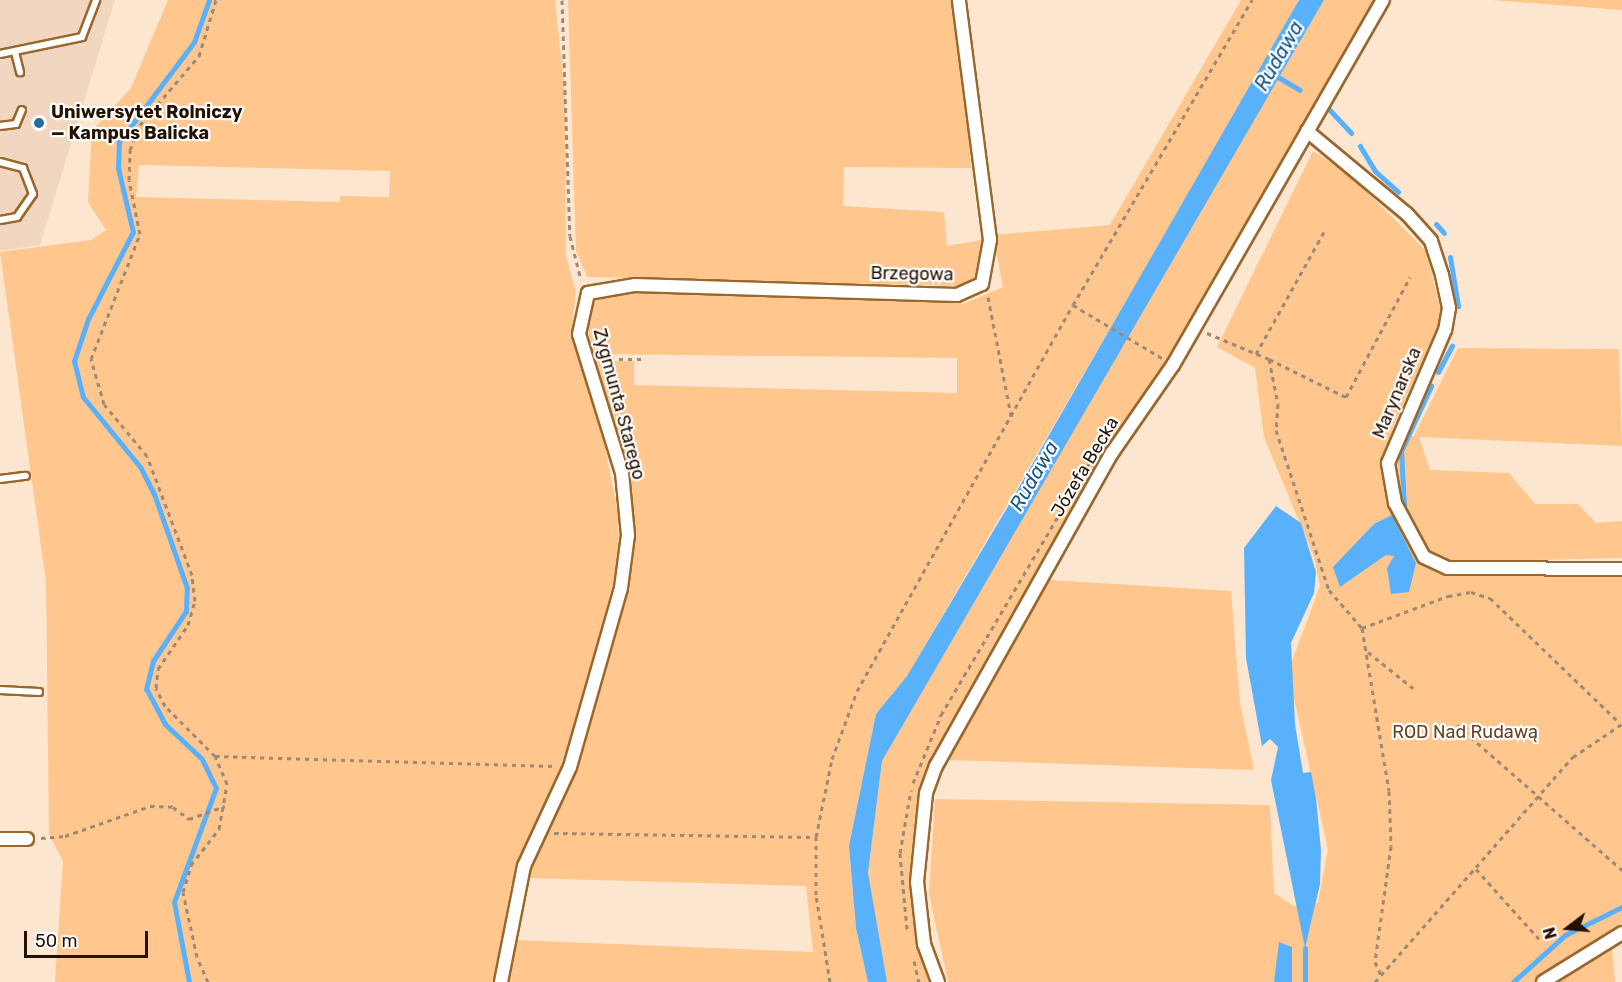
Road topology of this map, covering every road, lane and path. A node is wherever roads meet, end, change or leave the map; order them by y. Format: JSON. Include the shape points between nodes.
{"nodes":[{"id":1,"x":96,"y":0,"type":"edge"},
{"id":2,"x":216,"y":0,"type":"edge"},
{"id":3,"x":562,"y":0,"type":"edge"},
{"id":4,"x":959,"y":0,"type":"edge"},
{"id":5,"x":1252,"y":0,"type":"edge"},
{"id":6,"x":1383,"y":0,"type":"edge"},
{"id":7,"x":15,"y":52,"type":"junction"},
{"id":8,"x":0,"y":54,"type":"edge"},
{"id":9,"x":20,"y":72,"type":"dead end"},
{"id":10,"x":22,"y":110,"type":"dead end"},
{"id":11,"x":0,"y":126,"type":"edge"},
{"id":12,"x":1307,"y":131,"type":"junction"},
{"id":13,"x":0,"y":162,"type":"edge"},
{"id":14,"x":0,"y":220,"type":"edge"},
{"id":15,"x":1325,"y":230,"type":"dead end"},
{"id":16,"x":1410,"y":277,"type":"dead end"},
{"id":17,"x":982,"y":284,"type":"junction"},
{"id":18,"x":588,"y":292,"type":"junction"},
{"id":19,"x":1073,"y":306,"type":"junction"},
{"id":20,"x":1195,"y":327,"type":"junction"},
{"id":21,"x":1256,"y":354,"type":"junction"},
{"id":22,"x":1160,"y":357,"type":"dead end"},
{"id":23,"x":587,"y":359,"type":"junction"},
{"id":24,"x":644,"y":359,"type":"dead end"},
{"id":25,"x":1269,"y":359,"type":"junction"},
{"id":26,"x":1012,"y":421,"type":"junction"},
{"id":27,"x":26,"y":476,"type":"dead end"},
{"id":28,"x":0,"y":479,"type":"edge"},
{"id":29,"x":1622,"y":569,"type":"edge"},
{"id":30,"x":1362,"y":628,"type":"junction"},
{"id":31,"x":1367,"y":651,"type":"junction"},
{"id":32,"x":1413,"y":688,"type":"dead end"},
{"id":33,"x":0,"y":690,"type":"edge"},
{"id":34,"x":39,"y":692,"type":"dead end"},
{"id":35,"x":1621,"y":724,"type":"edge"},
{"id":36,"x":1457,"y":725,"type":"dead end"},
{"id":37,"x":215,"y":756,"type":"junction"},
{"id":38,"x":570,"y":767,"type":"junction"},
{"id":39,"x":1538,"y":798,"type":"junction"},
{"id":40,"x":226,"y":806,"type":"junction"},
{"id":41,"x":540,"y":830,"type":"junction"},
{"id":42,"x":816,"y":837,"type":"junction"},
{"id":43,"x":0,"y":839,"type":"edge"},
{"id":44,"x":27,"y":839,"type":"joint"},
{"id":45,"x":1475,"y":868,"type":"junction"},
{"id":46,"x":1622,"y":870,"type":"edge"},
{"id":47,"x":1622,"y":933,"type":"edge"},
{"id":48,"x":1539,"y":939,"type":"dead end"},
{"id":49,"x":1381,"y":975,"type":"junction"},
{"id":50,"x":208,"y":982,"type":"edge"},
{"id":51,"x":501,"y":982,"type":"edge"},
{"id":52,"x":830,"y":982,"type":"edge"},
{"id":53,"x":938,"y":982,"type":"edge"},
{"id":54,"x":1375,"y":982,"type":"edge"},
{"id":55,"x":1543,"y":982,"type":"edge"}],
"edges":[{"from":1,"to":7,"type":"lane","via":[[81,37]]},
{"from":2,"to":37,"type":"path","via":[[199,56],[140,126],[130,150],[129,180],[140,234],[91,358],[104,404],[147,456],[192,575],[195,601],[188,625],[158,669],[156,688],[165,705]]},
{"from":3,"to":18,"type":"path","via":[[570,236]]},
{"from":4,"to":17,"type":"street","via":[[990,240]]},
{"from":5,"to":19,"type":"path"},
{"from":6,"to":12,"type":"street","name":"Józefa Becka"},
{"from":7,"to":8,"type":"lane"},
{"from":7,"to":9,"type":"lane"},
{"from":10,"to":11,"type":"lane","via":[[16,124]]},
{"from":12,"to":20,"type":"street","name":"Józefa Becka"},
{"from":12,"to":29,"type":"street","name":"Marynarska","via":[[1407,214],[1431,241],[1442,275],[1449,308],[1445,330],[1388,463],[1395,503],[1424,557],[1448,568]]},
{"from":13,"to":14,"type":"lane","via":[[23,168],[33,194],[17,217]]},
{"from":15,"to":21,"type":"path"},
{"from":16,"to":25,"type":"path","via":[[1346,397]]},
{"from":17,"to":18,"type":"street","name":"Brzegowa","via":[[957,294],[635,285]]},
{"from":17,"to":26,"type":"path"},
{"from":18,"to":23,"type":"street","name":"Zygmunta Starego","via":[[579,334]]},
{"from":19,"to":22,"type":"path"},
{"from":19,"to":26,"type":"path"},
{"from":20,"to":21,"type":"path"},
{"from":20,"to":53,"type":"street","name":"Józefa Becka","via":[[1112,453],[936,766],[926,793],[917,882],[924,944]]},
{"from":21,"to":25,"type":"path"},
{"from":23,"to":24,"type":"path"},
{"from":23,"to":38,"type":"street","name":"Zygmunta Starego","via":[[622,473],[628,535],[621,588]]},
{"from":25,"to":30,"type":"path","via":[[1278,404],[1276,430],[1329,590]]},
{"from":26,"to":42,"type":"path","via":[[857,691],[832,759]]},
{"from":27,"to":28,"type":"lane"},
{"from":30,"to":31,"type":"path"},
{"from":30,"to":35,"type":"path","via":[[1448,596],[1471,592],[1490,598]]},
{"from":31,"to":32,"type":"path"},
{"from":31,"to":49,"type":"path","via":[[1389,791],[1391,846],[1375,962]]},
{"from":33,"to":34,"type":"lane"},
{"from":35,"to":39,"type":"path","via":[[1573,757]]},
{"from":36,"to":39,"type":"path"},
{"from":37,"to":38,"type":"path"},
{"from":37,"to":40,"type":"path","via":[[227,784]]},
{"from":38,"to":41,"type":"street","name":"Zygmunta Starego"},
{"from":39,"to":45,"type":"path"},
{"from":39,"to":46,"type":"path"},
{"from":40,"to":44,"type":"path","via":[[189,819],[173,807],[150,806],[65,836]]},
{"from":40,"to":50,"type":"path","via":[[216,837],[191,865],[183,892],[194,948]]},
{"from":41,"to":42,"type":"path","via":[[566,835]]},
{"from":41,"to":51,"type":"street","name":"Zygmunta Starego","via":[[524,866]]},
{"from":42,"to":52,"type":"path","via":[[816,895]]},
{"from":43,"to":44,"type":"street"},
{"from":45,"to":48,"type":"path"},
{"from":45,"to":49,"type":"path"},
{"from":47,"to":55,"type":"street"},
{"from":49,"to":54,"type":"path"}]}
